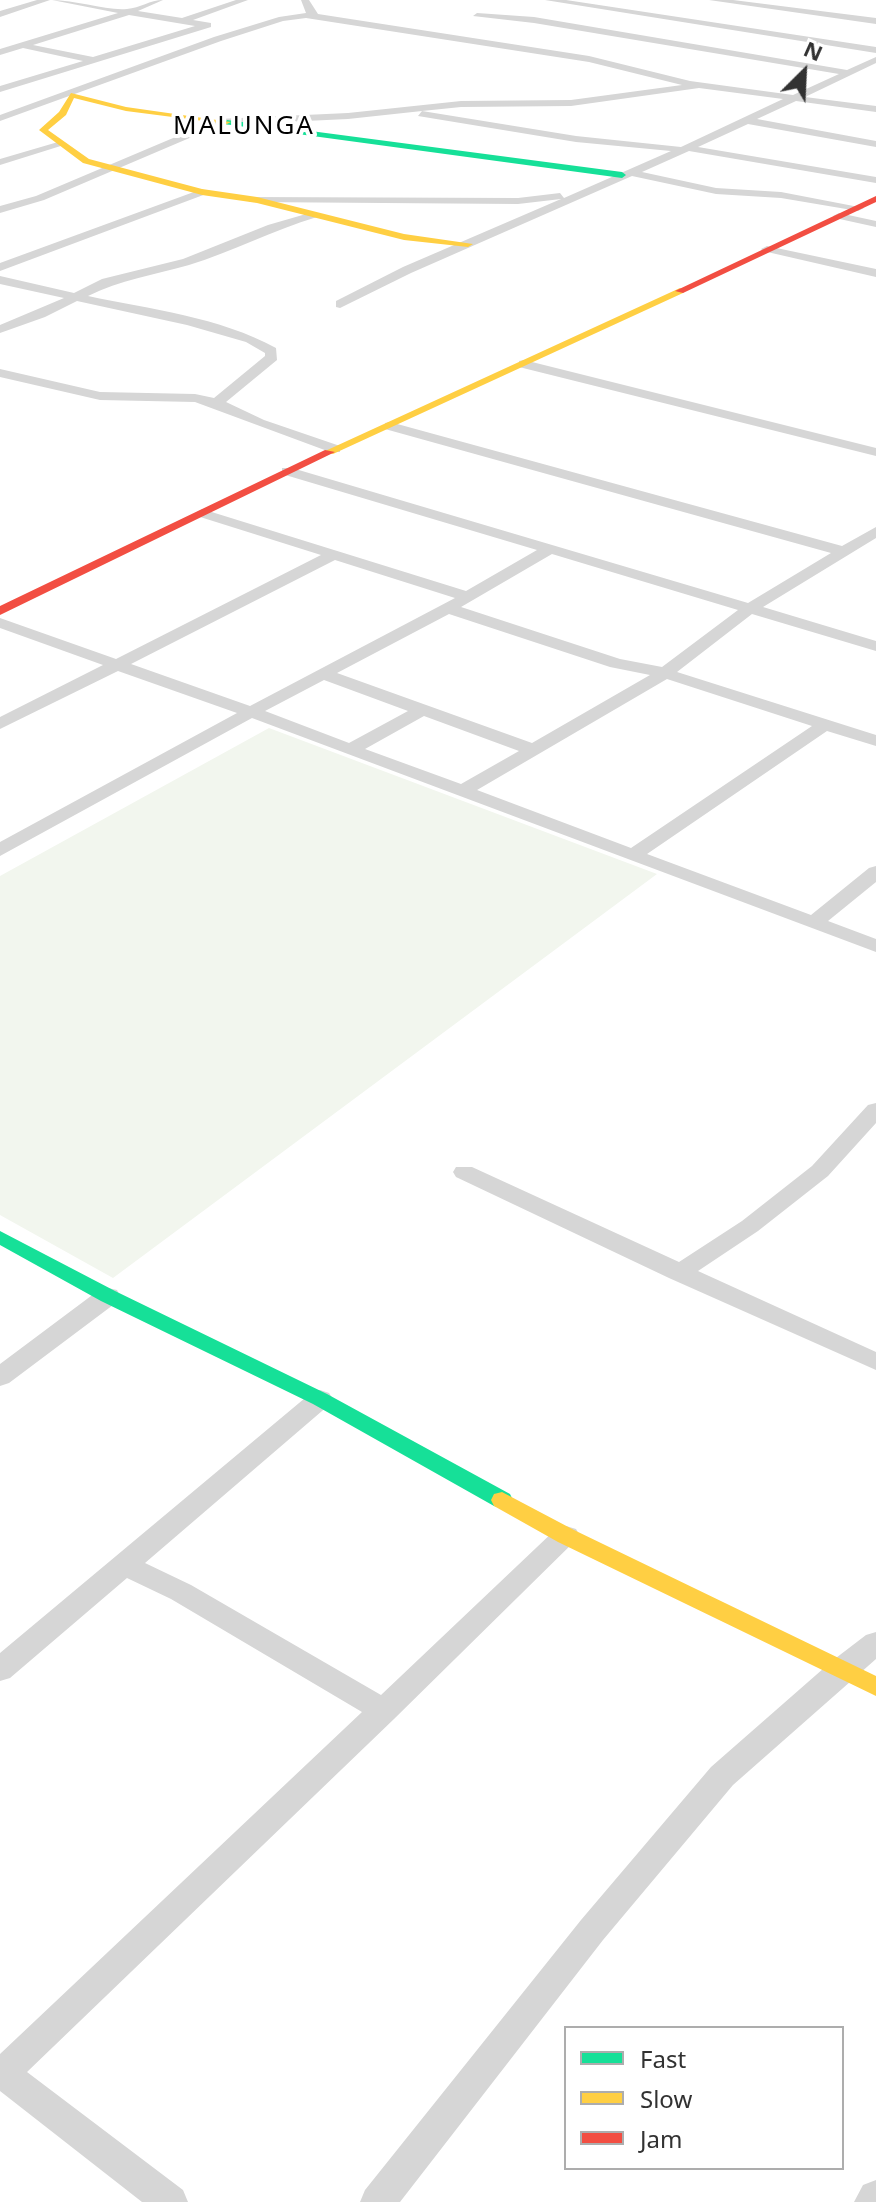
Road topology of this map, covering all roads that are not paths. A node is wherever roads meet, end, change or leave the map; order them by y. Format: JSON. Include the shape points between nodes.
{"nodes":[{"id":1,"x":46,"y":0,"type":"edge"},
{"id":2,"x":56,"y":0,"type":"edge"},
{"id":3,"x":159,"y":0,"type":"edge"},
{"id":4,"x":213,"y":0,"type":"edge"},
{"id":5,"x":305,"y":0,"type":"edge"},
{"id":6,"x":549,"y":0,"type":"edge"},
{"id":7,"x":713,"y":0,"type":"edge"},
{"id":8,"x":240,"y":2,"type":"edge"},
{"id":9,"x":131,"y":12,"type":"junction"},
{"id":10,"x":0,"y":14,"type":"edge"},
{"id":11,"x":315,"y":16,"type":"junction"},
{"id":12,"x":477,"y":16,"type":"dead end"},
{"id":13,"x":184,"y":21,"type":"junction"},
{"id":14,"x":876,"y":21,"type":"edge"},
{"id":15,"x":208,"y":25,"type":"junction"},
{"id":16,"x":237,"y":32,"type":"junction"},
{"id":17,"x":770,"y":34,"type":"junction"},
{"id":18,"x":0,"y":40,"type":"edge"},
{"id":19,"x":642,"y":40,"type":"junction"},
{"id":20,"x":629,"y":44,"type":"dead end"},
{"id":21,"x":23,"y":46,"type":"junction"},
{"id":22,"x":615,"y":49,"type":"dead end"},
{"id":23,"x":876,"y":50,"type":"edge"},
{"id":24,"x":0,"y":52,"type":"edge"},
{"id":25,"x":716,"y":52,"type":"junction"},
{"id":26,"x":589,"y":59,"type":"junction"},
{"id":27,"x":94,"y":60,"type":"junction"},
{"id":28,"x":876,"y":60,"type":"edge"},
{"id":29,"x":0,"y":61,"type":"edge"},
{"id":30,"x":15,"y":63,"type":"dead end"},
{"id":31,"x":31,"y":66,"type":"dead end"},
{"id":32,"x":61,"y":71,"type":"junction"},
{"id":33,"x":848,"y":73,"type":"junction"},
{"id":34,"x":696,"y":87,"type":"junction"},
{"id":35,"x":0,"y":89,"type":"edge"},
{"id":36,"x":71,"y":95,"type":"junction"},
{"id":37,"x":796,"y":96,"type":"junction"},
{"id":38,"x":717,"y":100,"type":"dead end"},
{"id":39,"x":402,"y":109,"type":"junction"},
{"id":40,"x":876,"y":109,"type":"edge"},
{"id":41,"x":744,"y":116,"type":"junction"},
{"id":42,"x":0,"y":118,"type":"edge"},
{"id":43,"x":218,"y":122,"type":"junction"},
{"id":44,"x":62,"y":144,"type":"junction"},
{"id":45,"x":876,"y":144,"type":"edge"},
{"id":46,"x":686,"y":149,"type":"junction"},
{"id":47,"x":0,"y":162,"type":"edge"},
{"id":48,"x":109,"y":167,"type":"junction"},
{"id":49,"x":625,"y":174,"type":"junction"},
{"id":50,"x":876,"y":180,"type":"edge"},
{"id":51,"x":202,"y":192,"type":"junction"},
{"id":52,"x":578,"y":195,"type":"junction"},
{"id":53,"x":250,"y":199,"type":"junction"},
{"id":54,"x":876,"y":199,"type":"edge"},
{"id":55,"x":858,"y":208,"type":"junction"},
{"id":56,"x":0,"y":210,"type":"edge"},
{"id":57,"x":313,"y":215,"type":"junction"},
{"id":58,"x":839,"y":216,"type":"junction"},
{"id":59,"x":876,"y":224,"type":"edge"},
{"id":60,"x":468,"y":244,"type":"junction"},
{"id":61,"x":767,"y":249,"type":"junction"},
{"id":62,"x":876,"y":262,"type":"edge"},
{"id":63,"x":0,"y":267,"type":"edge"},
{"id":64,"x":858,"y":269,"type":"junction"},
{"id":65,"x":876,"y":273,"type":"edge"},
{"id":66,"x":0,"y":280,"type":"edge"},
{"id":67,"x":74,"y":296,"type":"junction"},
{"id":68,"x":340,"y":304,"type":"dead end"},
{"id":69,"x":0,"y":329,"type":"edge"},
{"id":70,"x":524,"y":364,"type":"junction"},
{"id":71,"x":0,"y":373,"type":"edge"},
{"id":72,"x":217,"y":403,"type":"junction"},
{"id":73,"x":390,"y":426,"type":"junction"},
{"id":74,"x":876,"y":437,"type":"edge"},
{"id":75,"x":856,"y":447,"type":"junction"},
{"id":76,"x":335,"y":449,"type":"junction"},
{"id":77,"x":876,"y":452,"type":"edge"},
{"id":78,"x":287,"y":471,"type":"junction"},
{"id":79,"x":202,"y":513,"type":"junction"},
{"id":80,"x":876,"y":532,"type":"edge"},
{"id":81,"x":550,"y":549,"type":"junction"},
{"id":82,"x":845,"y":552,"type":"junction"},
{"id":83,"x":335,"y":554,"type":"junction"},
{"id":84,"x":469,"y":597,"type":"junction"},
{"id":85,"x":448,"y":608,"type":"junction"},
{"id":86,"x":749,"y":609,"type":"junction"},
{"id":87,"x":0,"y":611,"type":"edge"},
{"id":88,"x":0,"y":623,"type":"edge"},
{"id":89,"x":876,"y":646,"type":"edge"},
{"id":90,"x":115,"y":666,"type":"junction"},
{"id":91,"x":665,"y":673,"type":"junction"},
{"id":92,"x":323,"y":674,"type":"junction"},
{"id":93,"x":420,"y":711,"type":"junction"},
{"id":94,"x":251,"y":712,"type":"junction"},
{"id":95,"x":0,"y":724,"type":"edge"},
{"id":96,"x":826,"y":724,"type":"junction"},
{"id":97,"x":876,"y":741,"type":"edge"},
{"id":98,"x":351,"y":749,"type":"junction"},
{"id":99,"x":534,"y":750,"type":"junction"},
{"id":100,"x":463,"y":791,"type":"junction"},
{"id":101,"x":0,"y":850,"type":"edge"},
{"id":102,"x":634,"y":854,"type":"junction"},
{"id":103,"x":876,"y":872,"type":"edge"},
{"id":104,"x":815,"y":922,"type":"junction"},
{"id":105,"x":876,"y":946,"type":"edge"},
{"id":106,"x":876,"y":1110,"type":"edge"},
{"id":107,"x":464,"y":1172,"type":"dead end"},
{"id":108,"x":0,"y":1237,"type":"edge"},
{"id":109,"x":678,"y":1273,"type":"junction"},
{"id":110,"x":108,"y":1296,"type":"junction"},
{"id":111,"x":876,"y":1362,"type":"edge"},
{"id":112,"x":0,"y":1377,"type":"edge"},
{"id":113,"x":320,"y":1399,"type":"junction"},
{"id":114,"x":566,"y":1536,"type":"junction"},
{"id":115,"x":123,"y":1564,"type":"junction"},
{"id":116,"x":876,"y":1643,"type":"edge"},
{"id":117,"x":842,"y":1669,"type":"junction"},
{"id":118,"x":0,"y":1670,"type":"edge"},
{"id":119,"x":876,"y":1687,"type":"edge"},
{"id":120,"x":384,"y":1711,"type":"junction"},
{"id":121,"x":1,"y":2074,"type":"edge"},
{"id":122,"x":876,"y":2197,"type":"edge"},
{"id":123,"x":170,"y":2202,"type":"edge"},
{"id":124,"x":378,"y":2202,"type":"edge"},
{"id":125,"x":872,"y":2202,"type":"edge"}],
"edges":[{"from":1,"to":10,"type":"street"},
{"from":2,"to":9,"type":"street"},
{"from":3,"to":9,"type":"street"},
{"from":4,"to":8,"type":"street"},
{"from":5,"to":11,"type":"street"},
{"from":6,"to":17,"type":"street"},
{"from":7,"to":14,"type":"street"},
{"from":8,"to":13,"type":"street"},
{"from":9,"to":13,"type":"street"},
{"from":9,"to":21,"type":"street"},
{"from":11,"to":16,"type":"street","via":[[286,16]]},
{"from":11,"to":26,"type":"street"},
{"from":12,"to":19,"type":"street","via":[[534,20]]},
{"from":13,"to":15,"type":"street"},
{"from":15,"to":16,"type":"street"},
{"from":15,"to":27,"type":"street"},
{"from":16,"to":36,"type":"street"},
{"from":17,"to":23,"type":"street"},
{"from":17,"to":25,"type":"street"},
{"from":18,"to":21,"type":"street"},
{"from":19,"to":20,"type":"street"},
{"from":19,"to":25,"type":"street"},
{"from":21,"to":24,"type":"street"},
{"from":21,"to":27,"type":"street"},
{"from":22,"to":26,"type":"street"},
{"from":25,"to":33,"type":"street"},
{"from":26,"to":34,"type":"street"},
{"from":27,"to":32,"type":"street"},
{"from":28,"to":33,"type":"street"},
{"from":29,"to":30,"type":"street"},
{"from":31,"to":32,"type":"street"},
{"from":32,"to":35,"type":"street"},
{"from":33,"to":37,"type":"street"},
{"from":34,"to":37,"type":"street"},
{"from":34,"to":38,"type":"street"},
{"from":34,"to":39,"type":"street","via":[[571,103]]},
{"from":36,"to":42,"type":"street"},
{"from":36,"to":43,"type":"street"},
{"from":36,"to":44,"type":"street","via":[[63,113],[43,130]]},
{"from":37,"to":40,"type":"street"},
{"from":37,"to":41,"type":"street"},
{"from":39,"to":43,"type":"street"},
{"from":39,"to":46,"type":"street","via":[[576,139]]},
{"from":41,"to":45,"type":"street"},
{"from":41,"to":46,"type":"street"},
{"from":43,"to":48,"type":"street"},
{"from":43,"to":49,"type":"street"},
{"from":44,"to":47,"type":"street"},
{"from":44,"to":48,"type":"street","via":[[79,158]]},
{"from":46,"to":49,"type":"street"},
{"from":46,"to":50,"type":"street"},
{"from":48,"to":51,"type":"street"},
{"from":48,"to":56,"type":"street"},
{"from":49,"to":52,"type":"street"},
{"from":49,"to":55,"type":"street"},
{"from":51,"to":53,"type":"street"},
{"from":51,"to":63,"type":"street"},
{"from":52,"to":53,"type":"street","via":[[518,201]]},
{"from":52,"to":60,"type":"street"},
{"from":53,"to":57,"type":"street"},
{"from":54,"to":55,"type":"street"},
{"from":55,"to":58,"type":"street"},
{"from":57,"to":60,"type":"street","via":[[404,237]]},
{"from":57,"to":67,"type":"street","via":[[212,254],[106,282]]},
{"from":58,"to":59,"type":"street"},
{"from":58,"to":61,"type":"street"},
{"from":60,"to":68,"type":"street"},
{"from":61,"to":64,"type":"street"},
{"from":61,"to":70,"type":"street"},
{"from":62,"to":64,"type":"street"},
{"from":64,"to":65,"type":"street"},
{"from":66,"to":67,"type":"street"},
{"from":67,"to":69,"type":"street"},
{"from":67,"to":72,"type":"street","via":[[225,331],[271,351],[265,365]]},
{"from":70,"to":73,"type":"street"},
{"from":70,"to":75,"type":"street"},
{"from":71,"to":72,"type":"street","via":[[100,396],[186,397]]},
{"from":72,"to":76,"type":"street"},
{"from":73,"to":76,"type":"street"},
{"from":73,"to":82,"type":"street"},
{"from":74,"to":75,"type":"street"},
{"from":75,"to":77,"type":"street"},
{"from":76,"to":78,"type":"street"},
{"from":78,"to":79,"type":"street"},
{"from":78,"to":81,"type":"street"},
{"from":79,"to":83,"type":"street"},
{"from":79,"to":87,"type":"street"},
{"from":80,"to":82,"type":"street"},
{"from":81,"to":84,"type":"street"},
{"from":81,"to":86,"type":"street"},
{"from":82,"to":86,"type":"street"},
{"from":83,"to":84,"type":"street"},
{"from":83,"to":90,"type":"street"},
{"from":84,"to":85,"type":"street"},
{"from":85,"to":91,"type":"street","via":[[616,663]]},
{"from":85,"to":92,"type":"street"},
{"from":86,"to":89,"type":"street"},
{"from":86,"to":91,"type":"street"},
{"from":88,"to":90,"type":"street"},
{"from":90,"to":94,"type":"street"},
{"from":90,"to":95,"type":"street"},
{"from":91,"to":96,"type":"street"},
{"from":91,"to":99,"type":"street"},
{"from":92,"to":93,"type":"street"},
{"from":92,"to":94,"type":"street"},
{"from":93,"to":98,"type":"street"},
{"from":93,"to":99,"type":"street"},
{"from":94,"to":98,"type":"street"},
{"from":94,"to":101,"type":"street"},
{"from":96,"to":97,"type":"street"},
{"from":96,"to":102,"type":"street"},
{"from":98,"to":100,"type":"street"},
{"from":99,"to":100,"type":"street"},
{"from":100,"to":102,"type":"street"},
{"from":102,"to":104,"type":"street"},
{"from":103,"to":104,"type":"street"},
{"from":104,"to":105,"type":"street"},
{"from":106,"to":109,"type":"street","via":[[820,1171]]},
{"from":107,"to":109,"type":"street"},
{"from":108,"to":110,"type":"street"},
{"from":109,"to":111,"type":"street"},
{"from":110,"to":112,"type":"street"},
{"from":110,"to":113,"type":"street"},
{"from":113,"to":114,"type":"street"},
{"from":113,"to":115,"type":"street"},
{"from":114,"to":117,"type":"street"},
{"from":114,"to":120,"type":"street"},
{"from":115,"to":118,"type":"street"},
{"from":115,"to":120,"type":"street","via":[[194,1599]]},
{"from":116,"to":117,"type":"street"},
{"from":117,"to":119,"type":"street"},
{"from":117,"to":124,"type":"street","via":[[722,1776],[592,1930]]},
{"from":120,"to":121,"type":"street"},
{"from":121,"to":123,"type":"street"},
{"from":122,"to":125,"type":"street"}]}
